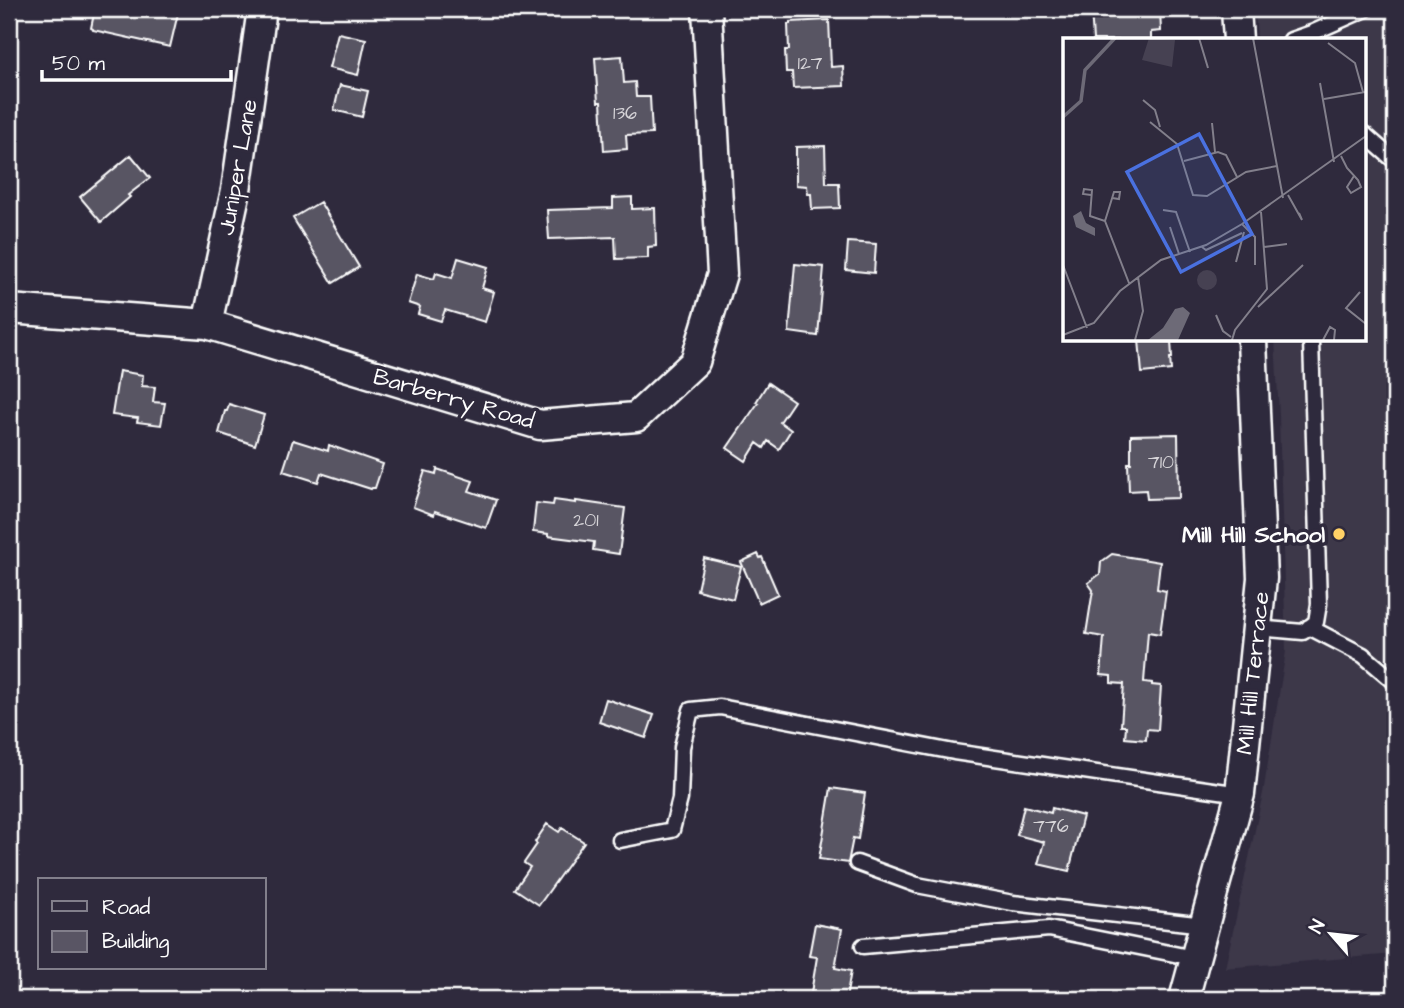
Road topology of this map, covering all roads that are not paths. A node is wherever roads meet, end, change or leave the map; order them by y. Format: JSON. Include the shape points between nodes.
{"nodes":[{"id":1,"x":262,"y":9,"type":"edge"},
{"id":2,"x":707,"y":9,"type":"edge"},
{"id":3,"x":1236,"y":9,"type":"edge"},
{"id":4,"x":1366,"y":9,"type":"edge"},
{"id":5,"x":1316,"y":36,"type":"edge"},
{"id":6,"x":1238,"y":38,"type":"edge"},
{"id":7,"x":1366,"y":136,"type":"edge"},
{"id":8,"x":1395,"y":161,"type":"edge"},
{"id":9,"x":9,"y":309,"type":"edge"},
{"id":10,"x":207,"y":324,"type":"junction"},
{"id":11,"x":1252,"y":341,"type":"edge"},
{"id":12,"x":1311,"y":341,"type":"edge"},
{"id":13,"x":1309,"y":627,"type":"junction"},
{"id":14,"x":1257,"y":628,"type":"junction"},
{"id":15,"x":1395,"y":682,"type":"edge"},
{"id":16,"x":1240,"y":794,"type":"junction"},
{"id":17,"x":620,"y":840,"type":"dead end"},
{"id":18,"x":857,"y":863,"type":"dead end"},
{"id":19,"x":1204,"y":925,"type":"junction"},
{"id":20,"x":863,"y":946,"type":"dead end"},
{"id":21,"x":1194,"y":958,"type":"junction"},
{"id":22,"x":1184,"y":999,"type":"edge"}],
"edges":[{"from":1,"to":10,"type":"street","name":"Juniper Lane","via":[[236,190]]},
{"from":2,"to":10,"type":"street","name":"Barberry Road","via":[[722,274],[695,362],[636,417],[540,425]]},
{"from":3,"to":6,"type":"street"},
{"from":4,"to":5,"type":"lane"},
{"from":7,"to":8,"type":"lane"},
{"from":9,"to":10,"type":"street","name":"Barberry Road"},
{"from":11,"to":14,"type":"street","name":"Mill Hill Terrace","via":[[1262,578]]},
{"from":12,"to":13,"type":"lane","via":[[1319,604],[1316,622]]},
{"from":13,"to":14,"type":"lane","via":[[1303,632]]},
{"from":13,"to":15,"type":"lane","via":[[1363,654]]},
{"from":14,"to":16,"type":"street","name":"Mill Hill Terrace"},
{"from":16,"to":17,"type":"lane","via":[[954,752],[720,707],[691,710],[682,747],[680,799],[671,830]]},
{"from":16,"to":19,"type":"street","name":"Mill Hill Terrace"},
{"from":18,"to":19,"type":"lane","via":[[917,885],[999,901]]},
{"from":19,"to":21,"type":"street","name":"Mill Hill Terrace"},
{"from":20,"to":21,"type":"lane","via":[[1049,929]]},
{"from":21,"to":22,"type":"street","name":"Mill Hill Terrace"}]}
